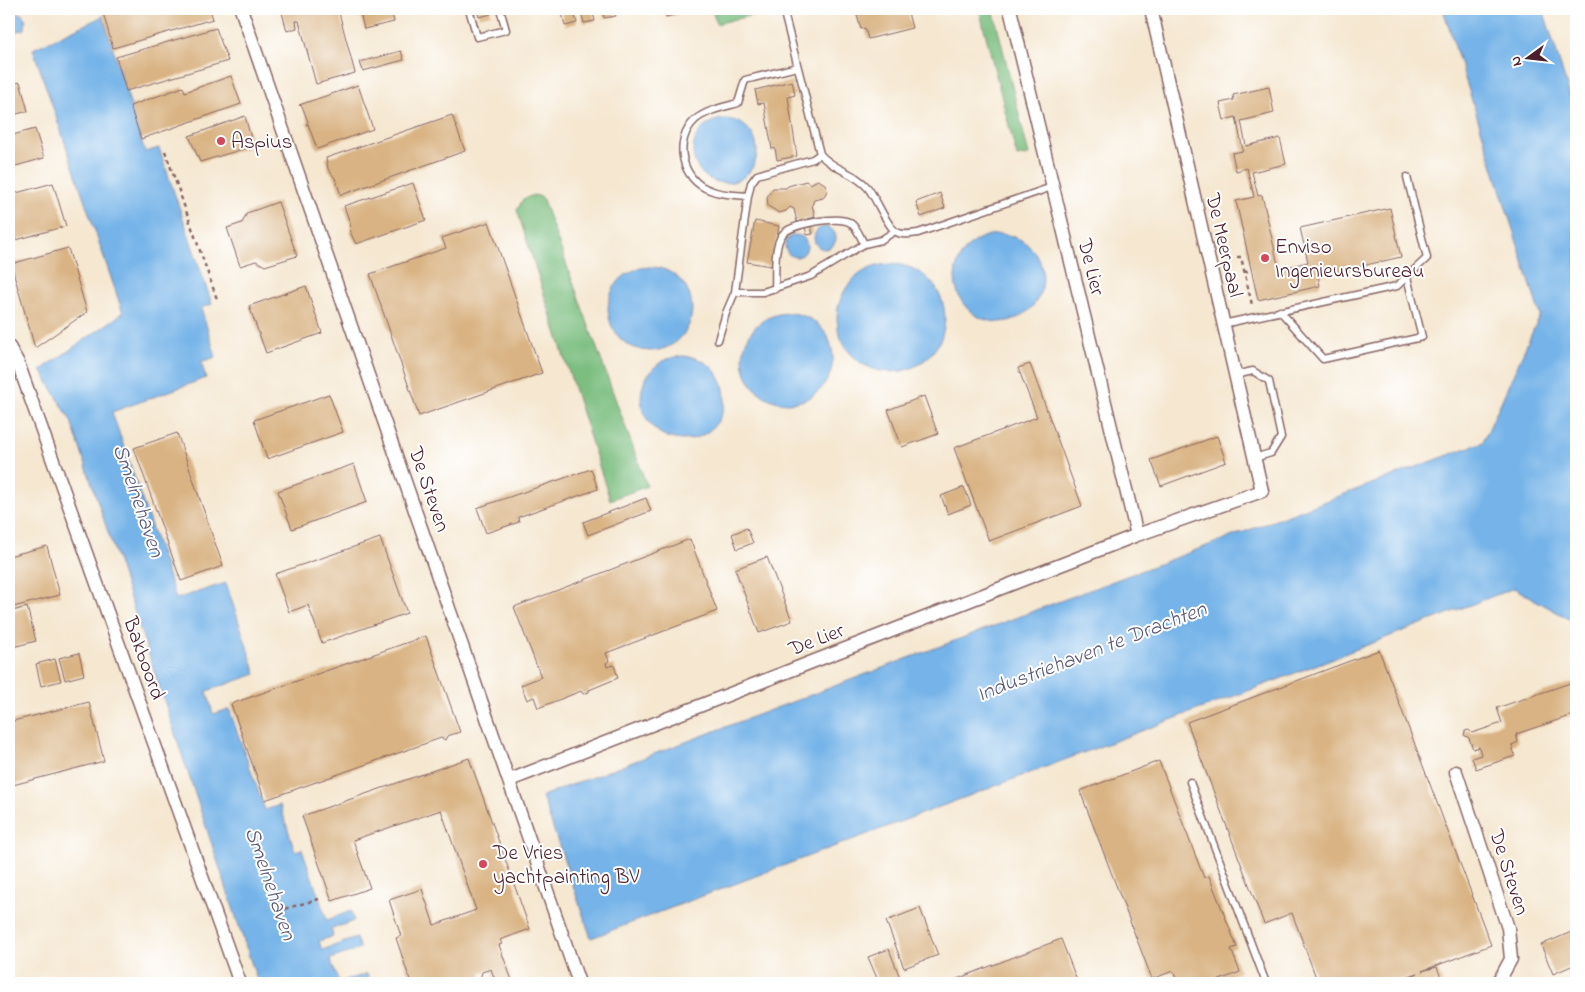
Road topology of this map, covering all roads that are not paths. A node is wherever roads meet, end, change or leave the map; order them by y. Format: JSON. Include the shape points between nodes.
{"nodes":[{"id":1,"x":241,"y":9,"type":"edge"},
{"id":2,"x":469,"y":9,"type":"edge"},
{"id":3,"x":500,"y":9,"type":"edge"},
{"id":4,"x":783,"y":9,"type":"edge"},
{"id":5,"x":1010,"y":9,"type":"edge"},
{"id":6,"x":1151,"y":9,"type":"edge"},
{"id":7,"x":797,"y":67,"type":"junction"},
{"id":8,"x":820,"y":154,"type":"junction"},
{"id":9,"x":1407,"y":177,"type":"dead end"},
{"id":10,"x":1052,"y":187,"type":"junction"},
{"id":11,"x":748,"y":196,"type":"junction"},
{"id":12,"x":895,"y":231,"type":"junction"},
{"id":13,"x":864,"y":244,"type":"junction"},
{"id":14,"x":1407,"y":277,"type":"junction"},
{"id":15,"x":775,"y":289,"type":"junction"},
{"id":16,"x":735,"y":292,"type":"junction"},
{"id":17,"x":1280,"y":312,"type":"junction"},
{"id":18,"x":1223,"y":324,"type":"junction"},
{"id":19,"x":718,"y":340,"type":"dead end"},
{"id":20,"x":9,"y":347,"type":"edge"},
{"id":21,"x":1234,"y":375,"type":"junction"},
{"id":22,"x":1254,"y":458,"type":"junction"},
{"id":23,"x":1262,"y":491,"type":"joint"},
{"id":24,"x":1137,"y":535,"type":"junction"},
{"id":25,"x":1456,"y":772,"type":"dead end"},
{"id":26,"x":510,"y":780,"type":"junction"},
{"id":27,"x":1190,"y":782,"type":"dead end"},
{"id":28,"x":240,"y":983,"type":"edge"},
{"id":29,"x":579,"y":983,"type":"edge"},
{"id":30,"x":1266,"y":983,"type":"edge"},
{"id":31,"x":1498,"y":983,"type":"edge"}],
"edges":[{"from":1,"to":26,"type":"street","name":"De Steven"},
{"from":2,"to":3,"type":"lane","via":[[477,37],[506,30]]},
{"from":4,"to":7,"type":"lane"},
{"from":5,"to":10,"type":"street","name":"De Lier"},
{"from":6,"to":18,"type":"street","name":"De Meerpaal"},
{"from":7,"to":8,"type":"lane"},
{"from":7,"to":11,"type":"lane","via":[[745,80],[738,103],[704,114],[689,128],[684,138],[683,159],[692,178],[710,191]]},
{"from":8,"to":11,"type":"lane","via":[[813,159],[757,175]]},
{"from":8,"to":12,"type":"lane","via":[[825,161],[868,188]]},
{"from":9,"to":14,"type":"lane","via":[[1427,258]]},
{"from":10,"to":12,"type":"lane","via":[[918,233],[906,235]]},
{"from":10,"to":24,"type":"street","name":"De Lier"},
{"from":11,"to":16,"type":"lane"},
{"from":12,"to":13,"type":"lane","via":[[882,240]]},
{"from":13,"to":15,"type":"lane","via":[[825,269]]},
{"from":13,"to":15,"type":"lane","via":[[853,225],[842,220],[814,222],[789,229],[778,246]]},
{"from":14,"to":17,"type":"lane","via":[[1397,286]]},
{"from":14,"to":17,"type":"lane","via":[[1422,337],[1323,359]]},
{"from":15,"to":16,"type":"lane"},
{"from":16,"to":19,"type":"lane"},
{"from":17,"to":18,"type":"lane"},
{"from":18,"to":21,"type":"street","name":"De Meerpaal"},
{"from":20,"to":28,"type":"street","name":"Bakboord","via":[[18,363]]},
{"from":21,"to":22,"type":"street","name":"De Meerpaal"},
{"from":21,"to":22,"type":"lane","via":[[1253,371],[1269,381],[1281,437],[1271,453]]},
{"from":22,"to":23,"type":"street","name":"De Meerpaal"},
{"from":23,"to":24,"type":"street","name":"De Lier"},
{"from":24,"to":26,"type":"street","name":"De Lier"},
{"from":25,"to":31,"type":"street","name":"De Steven","via":[[1508,928],[1511,959]]},
{"from":26,"to":29,"type":"street","name":"De Steven"},
{"from":27,"to":30,"type":"lane"}]}
